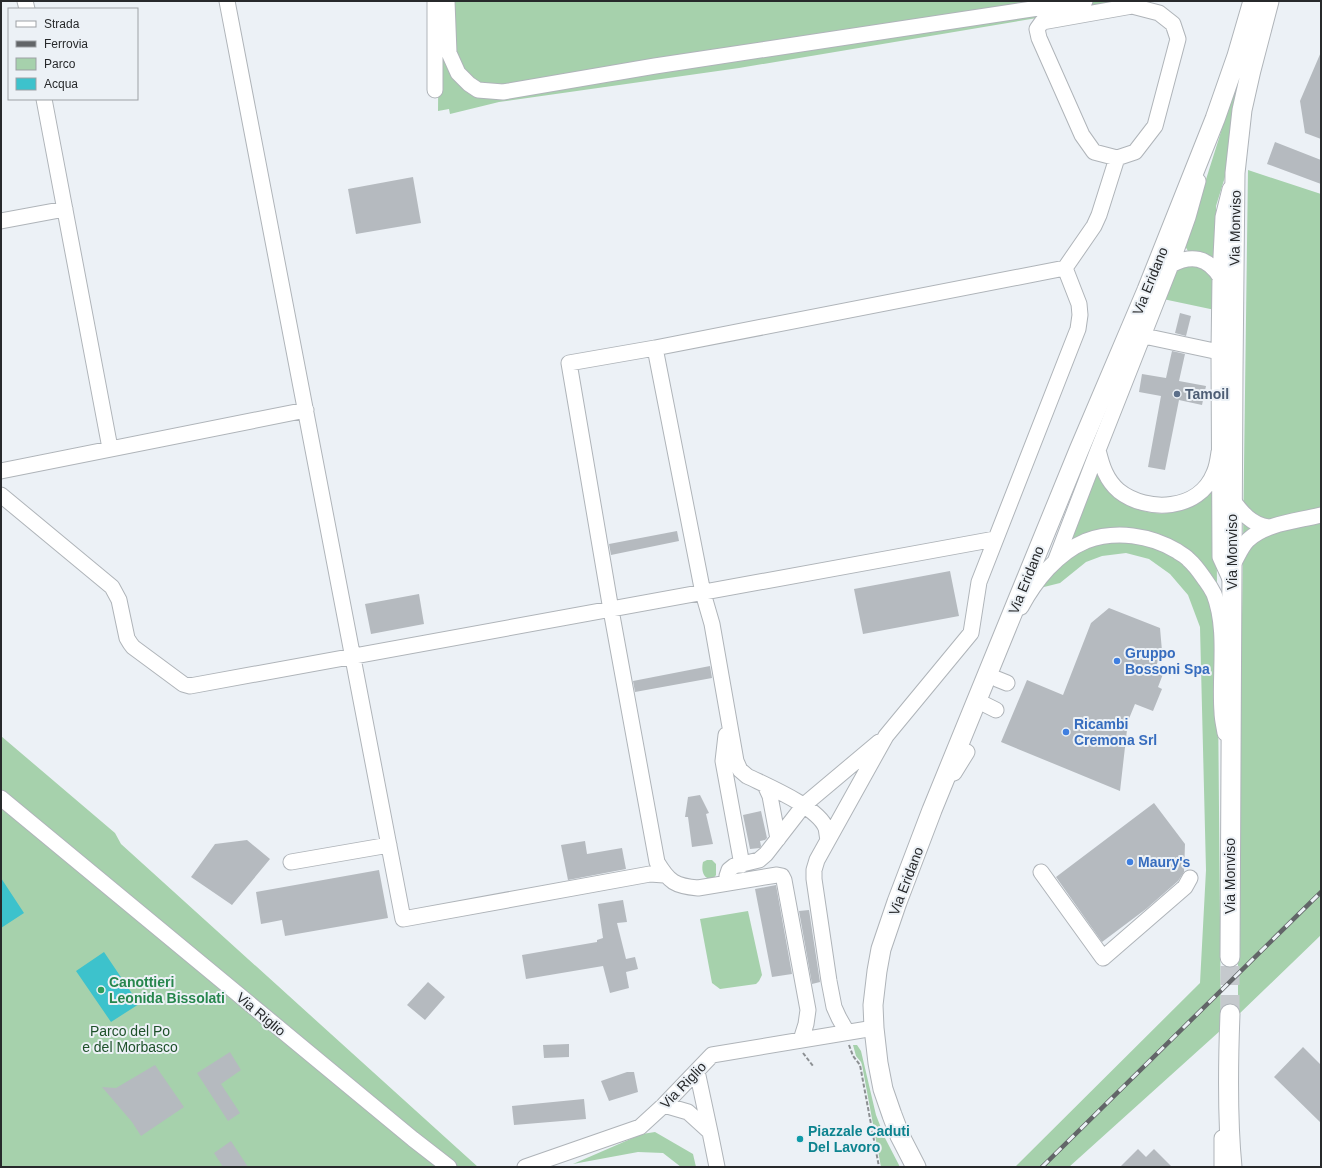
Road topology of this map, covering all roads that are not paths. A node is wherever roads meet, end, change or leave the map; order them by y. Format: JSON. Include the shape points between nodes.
{"nodes":[{"id":1,"x":227,"y":1,"type":"edge"},
{"id":2,"x":435,"y":1,"type":"edge"},
{"id":3,"x":447,"y":1,"type":"edge"},
{"id":4,"x":1085,"y":1,"type":"edge"},
{"id":5,"x":1253,"y":1,"type":"edge"},
{"id":6,"x":1270,"y":1,"type":"edge"},
{"id":7,"x":435,"y":90,"type":"dead end"},
{"id":8,"x":44,"y":100,"type":"edge"},
{"id":9,"x":1202,"y":150,"type":"junction"},
{"id":10,"x":1117,"y":158,"type":"junction"},
{"id":11,"x":1235,"y":173,"type":"junction"},
{"id":12,"x":65,"y":209,"type":"junction"},
{"id":13,"x":1,"y":221,"type":"edge"},
{"id":14,"x":1171,"y":265,"type":"junction"},
{"id":15,"x":1065,"y":268,"type":"junction"},
{"id":16,"x":1220,"y":277,"type":"junction"},
{"id":17,"x":1144,"y":336,"type":"junction"},
{"id":18,"x":655,"y":348,"type":"junction"},
{"id":19,"x":1219,"y":352,"type":"junction"},
{"id":20,"x":306,"y":410,"type":"junction"},
{"id":21,"x":110,"y":448,"type":"junction"},
{"id":22,"x":1098,"y":450,"type":"junction"},
{"id":23,"x":1219,"y":452,"type":"junction"},
{"id":24,"x":1,"y":471,"type":"edge"},
{"id":25,"x":1,"y":495,"type":"edge"},
{"id":26,"x":1232,"y":499,"type":"junction"},
{"id":27,"x":1321,"y":515,"type":"edge"},
{"id":28,"x":1268,"y":528,"type":"junction"},
{"id":29,"x":995,"y":539,"type":"junction"},
{"id":30,"x":1054,"y":562,"type":"junction"},
{"id":31,"x":1232,"y":575,"type":"junction"},
{"id":32,"x":703,"y":593,"type":"junction"},
{"id":33,"x":610,"y":610,"type":"junction"},
{"id":34,"x":1000,"y":643,"type":"junction"},
{"id":35,"x":354,"y":656,"type":"junction"},
{"id":36,"x":728,"y":714,"type":"junction"},
{"id":37,"x":886,"y":736,"type":"junction"},
{"id":38,"x":967,"y":752,"type":"dead end"},
{"id":39,"x":1231,"y":765,"type":"junction"},
{"id":40,"x":944,"y":780,"type":"junction"},
{"id":41,"x":765,"y":785,"type":"junction"},
{"id":42,"x":1,"y":798,"type":"edge"},
{"id":43,"x":804,"y":806,"type":"junction"},
{"id":44,"x":778,"y":839,"type":"junction"},
{"id":45,"x":828,"y":840,"type":"junction"},
{"id":46,"x":390,"y":845,"type":"junction"},
{"id":47,"x":291,"y":862,"type":"dead end"},
{"id":48,"x":742,"y":865,"type":"junction"},
{"id":49,"x":1041,"y":872,"type":"dead end"},
{"id":50,"x":664,"y":875,"type":"junction"},
{"id":51,"x":1190,"y":878,"type":"dead end"},
{"id":52,"x":727,"y":883,"type":"junction"},
{"id":53,"x":1230,"y":957,"type":"tunnel mouth"},
{"id":54,"x":1230,"y":1014,"type":"tunnel mouth"},
{"id":55,"x":874,"y":1028,"type":"junction"},
{"id":56,"x":847,"y":1032,"type":"junction"},
{"id":57,"x":801,"y":1040,"type":"junction"},
{"id":58,"x":697,"y":1071,"type":"junction"},
{"id":59,"x":1228,"y":1092,"type":"junction"},
{"id":60,"x":664,"y":1105,"type":"junction"},
{"id":61,"x":1228,"y":1130,"type":"junction"},
{"id":62,"x":710,"y":1132,"type":"junction"},
{"id":63,"x":449,"y":1167,"type":"edge"},
{"id":64,"x":525,"y":1167,"type":"edge"},
{"id":65,"x":717,"y":1167,"type":"edge"},
{"id":66,"x":916,"y":1167,"type":"edge"},
{"id":67,"x":1222,"y":1167,"type":"edge"},
{"id":68,"x":1232,"y":1167,"type":"edge"},
{"id":69,"x":1240,"y":1167,"type":"edge"}],
"edges":[{"from":1,"to":20,"type":"street"},
{"from":2,"to":7,"type":"street"},
{"from":3,"to":4,"type":"street","via":[[449,53],[458,73],[478,90],[503,92],[655,66]]},
{"from":5,"to":9,"type":"main road","name":"Via Eridano","via":[[1237,56]]},
{"from":6,"to":11,"type":"main road","name":"Via Monviso","via":[[1242,110]]},
{"from":8,"to":12,"type":"street"},
{"from":9,"to":14,"type":"street","via":[[1198,185]]},
{"from":9,"to":34,"type":"main road","name":"Via Eridano","via":[[1147,290]]},
{"from":10,"to":10,"type":"street","via":[[1094,152],[1082,135],[1039,38],[1037,29],[1042,22],[1132,6],[1159,13],[1173,24],[1178,38],[1155,126],[1135,152]]},
{"from":10,"to":15,"type":"street","via":[[1094,226]]},
{"from":11,"to":16,"type":"street","via":[[1223,217]]},
{"from":11,"to":26,"type":"main road","name":"Via Monviso"},
{"from":12,"to":13,"type":"street"},
{"from":12,"to":21,"type":"street"},
{"from":14,"to":16,"type":"street","via":[[1179,260],[1197,259],[1216,270]]},
{"from":14,"to":17,"type":"street"},
{"from":15,"to":18,"type":"street"},
{"from":15,"to":29,"type":"street","via":[[1079,304],[1078,329]]},
{"from":16,"to":19,"type":"street"},
{"from":17,"to":19,"type":"street"},
{"from":17,"to":22,"type":"street"},
{"from":18,"to":32,"type":"street"},
{"from":18,"to":33,"type":"street","via":[[569,363]]},
{"from":19,"to":23,"type":"street"},
{"from":20,"to":21,"type":"street"},
{"from":20,"to":35,"type":"street"},
{"from":21,"to":24,"type":"street"},
{"from":22,"to":23,"type":"street","via":[[1102,468],[1118,490],[1129,498],[1158,506],[1185,502],[1205,488],[1214,474]]},
{"from":22,"to":30,"type":"street"},
{"from":23,"to":31,"type":"street","via":[[1220,557]]},
{"from":25,"to":35,"type":"street","via":[[112,587],[119,600],[130,643],[186,686]]},
{"from":26,"to":28,"type":"street","via":[[1241,512],[1259,525]]},
{"from":26,"to":31,"type":"main road","name":"Via Monviso"},
{"from":27,"to":28,"type":"street"},
{"from":28,"to":31,"type":"street","via":[[1248,540]]},
{"from":29,"to":32,"type":"street"},
{"from":29,"to":37,"type":"street","via":[[979,582],[971,633]]},
{"from":30,"to":34,"type":"street","via":[[1036,584]]},
{"from":30,"to":39,"type":"street","via":[[1086,542],[1115,535],[1152,540],[1189,559],[1214,593],[1219,609],[1222,625],[1222,713]]},
{"from":31,"to":39,"type":"main road","name":"Via Monviso"},
{"from":32,"to":33,"type":"street"},
{"from":32,"to":36,"type":"street","via":[[712,624]]},
{"from":33,"to":35,"type":"street"},
{"from":33,"to":50,"type":"street","via":[[657,862]]},
{"from":34,"to":40,"type":"main road","name":"Via Eridano"},
{"from":35,"to":46,"type":"street"},
{"from":36,"to":41,"type":"street","via":[[736,761],[740,770]]},
{"from":36,"to":48,"type":"street","via":[[724,761]]},
{"from":37,"to":43,"type":"street"},
{"from":37,"to":45,"type":"street"},
{"from":38,"to":40,"type":"street","via":[[953,775]]},
{"from":39,"to":53,"type":"main road","name":"Via Monviso"},
{"from":40,"to":55,"type":"main road","name":"Via Eridano","via":[[881,949],[873,1005]]},
{"from":41,"to":43,"type":"street"},
{"from":41,"to":44,"type":"street","via":[[770,796]]},
{"from":42,"to":63,"type":"street","name":"Via Riglio"},
{"from":43,"to":44,"type":"street"},
{"from":43,"to":45,"type":"street","via":[[818,817],[825,827]]},
{"from":44,"to":48,"type":"street","via":[[759,860]]},
{"from":45,"to":56,"type":"street","via":[[817,860],[814,879],[834,1007]]},
{"from":46,"to":47,"type":"street"},
{"from":46,"to":50,"type":"street","via":[[403,919],[650,874]]},
{"from":48,"to":52,"type":"street","via":[[729,870]]},
{"from":49,"to":51,"type":"street","via":[[1103,958],[1185,887]]},
{"from":50,"to":52,"type":"street","via":[[686,887],[698,888]]},
{"from":52,"to":57,"type":"street","via":[[777,875],[782,876],[784,880],[808,1010]]},
{"from":54,"to":59,"type":"main road"},
{"from":55,"to":56,"type":"street","name":"Via Riglio"},
{"from":55,"to":66,"type":"main road","name":"Via Eridano","via":[[884,1089],[900,1136]]},
{"from":56,"to":57,"type":"street","name":"Via Riglio"},
{"from":57,"to":58,"type":"street","name":"Via Riglio","via":[[712,1055]]},
{"from":58,"to":60,"type":"street","name":"Via Riglio"},
{"from":58,"to":62,"type":"street"},
{"from":59,"to":61,"type":"main road"},
{"from":59,"to":67,"type":"street","via":[[1222,1127]]},
{"from":60,"to":62,"type":"street","via":[[688,1112]]},
{"from":60,"to":64,"type":"street","name":"Via Riglio","via":[[640,1127]]},
{"from":61,"to":68,"type":"main road"},
{"from":61,"to":69,"type":"street"},
{"from":62,"to":65,"type":"street"}]}
